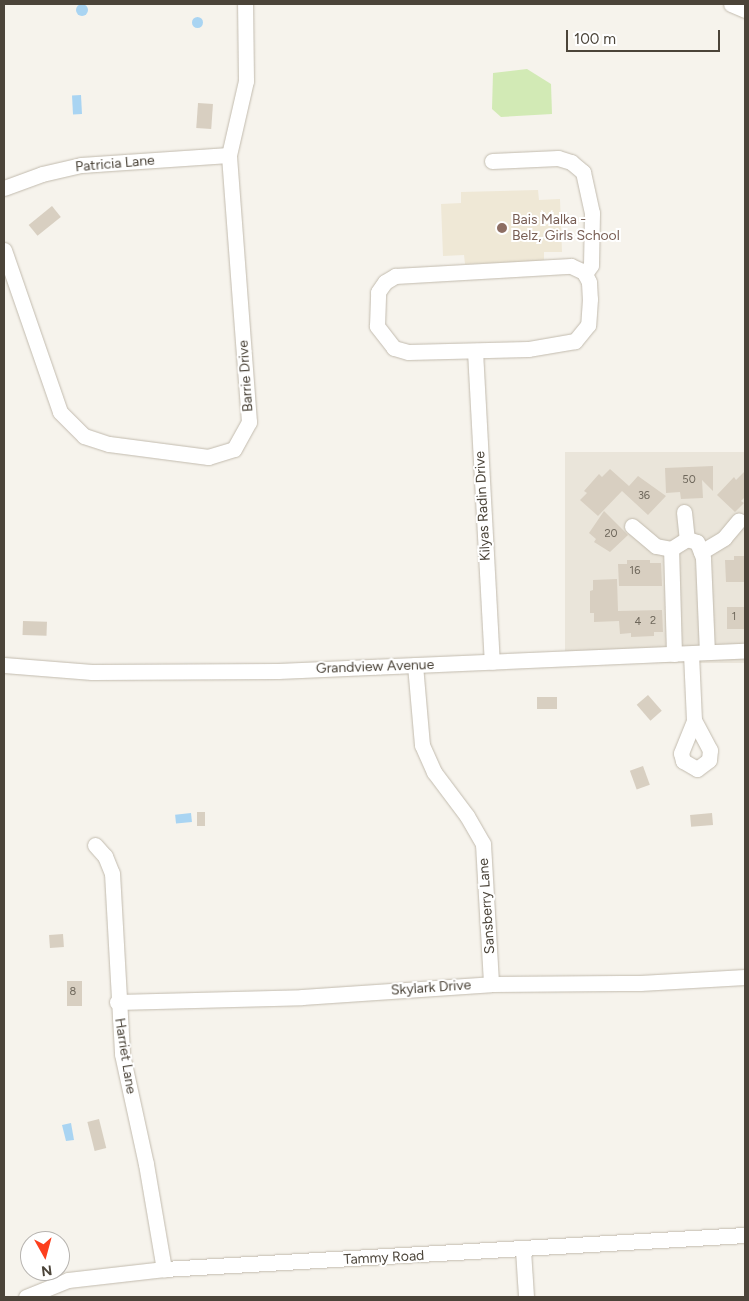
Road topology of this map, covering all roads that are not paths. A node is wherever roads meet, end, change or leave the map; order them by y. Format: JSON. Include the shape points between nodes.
{"nodes":[{"id":1,"x":244,"y":4,"type":"edge"},
{"id":2,"x":731,"y":4,"type":"edge"},
{"id":3,"x":745,"y":10,"type":"edge"},
{"id":4,"x":229,"y":155,"type":"junction"},
{"id":5,"x":492,"y":161,"type":"dead end"},
{"id":6,"x":4,"y":188,"type":"edge"},
{"id":7,"x":4,"y":250,"type":"edge"},
{"id":8,"x":585,"y":274,"type":"junction"},
{"id":9,"x":475,"y":351,"type":"junction"},
{"id":10,"x":684,"y":512,"type":"dead end"},
{"id":11,"x":739,"y":520,"type":"dead end"},
{"id":12,"x":632,"y":526,"type":"dead end"},
{"id":13,"x":687,"y":539,"type":"junction"},
{"id":14,"x":671,"y":549,"type":"junction"},
{"id":15,"x":701,"y":552,"type":"junction"},
{"id":16,"x":745,"y":651,"type":"edge"},
{"id":17,"x":707,"y":652,"type":"junction"},
{"id":18,"x":674,"y":654,"type":"junction"},
{"id":19,"x":691,"y":654,"type":"junction"},
{"id":20,"x":492,"y":662,"type":"junction"},
{"id":21,"x":4,"y":665,"type":"edge"},
{"id":22,"x":415,"y":665,"type":"junction"},
{"id":23,"x":694,"y":720,"type":"dead end"},
{"id":24,"x":95,"y":845,"type":"dead end"},
{"id":25,"x":745,"y":977,"type":"edge"},
{"id":26,"x":491,"y":984,"type":"junction"},
{"id":27,"x":117,"y":1002,"type":"junction"},
{"id":28,"x":745,"y":1235,"type":"edge"},
{"id":29,"x":523,"y":1250,"type":"junction"},
{"id":30,"x":164,"y":1269,"type":"junction"},
{"id":31,"x":26,"y":1297,"type":"edge"},
{"id":32,"x":526,"y":1297,"type":"edge"}],
"edges":[{"from":1,"to":4,"type":"street","name":"Barrie Drive","via":[[246,81]]},
{"from":2,"to":3,"type":"street"},
{"from":4,"to":6,"type":"street","name":"Patricia Lane","via":[[81,165],[42,174]]},
{"from":4,"to":7,"type":"street","name":"Barrie Drive","via":[[249,422],[234,449],[208,457],[109,444],[84,436],[60,412]]},
{"from":5,"to":8,"type":"street","via":[[558,158],[571,162],[583,172],[592,213],[591,265]]},
{"from":8,"to":9,"type":"street","via":[[590,299],[588,325],[574,341],[547,348]]},
{"from":8,"to":9,"type":"street","via":[[571,266],[409,273],[385,282],[378,292],[377,326],[394,348],[408,352]]},
{"from":9,"to":20,"type":"street","name":"Kilyas Radin Drive"},
{"from":10,"to":13,"type":"street"},
{"from":11,"to":15,"type":"street","via":[[724,538]]},
{"from":12,"to":14,"type":"street","via":[[656,546]]},
{"from":13,"to":14,"type":"street"},
{"from":13,"to":15,"type":"street","via":[[697,542]]},
{"from":14,"to":18,"type":"street"},
{"from":15,"to":17,"type":"street"},
{"from":16,"to":17,"type":"street","name":"Grandview Avenue"},
{"from":17,"to":19,"type":"street","name":"Grandview Avenue"},
{"from":18,"to":19,"type":"street","name":"Grandview Avenue"},
{"from":18,"to":20,"type":"street","name":"Grandview Avenue"},
{"from":19,"to":23,"type":"street"},
{"from":20,"to":22,"type":"street","name":"Grandview Avenue"},
{"from":21,"to":22,"type":"street","name":"Grandview Avenue","via":[[150,673]]},
{"from":22,"to":26,"type":"street","name":"Sansberry Lane","via":[[422,745],[434,772],[467,816],[483,844]]},
{"from":24,"to":27,"type":"street","name":"Harriet Lane","via":[[105,856],[112,874]]},
{"from":25,"to":26,"type":"street","name":"Skylark Drive"},
{"from":26,"to":27,"type":"street","name":"Skylark Drive","via":[[302,997]]},
{"from":27,"to":30,"type":"street","name":"Harriet Lane","via":[[122,1054]]},
{"from":28,"to":29,"type":"street","name":"Tammy Road"},
{"from":29,"to":30,"type":"street","name":"Tammy Road"},
{"from":29,"to":32,"type":"street"},
{"from":30,"to":31,"type":"street","name":"Tammy Road","via":[[68,1280]]}]}
